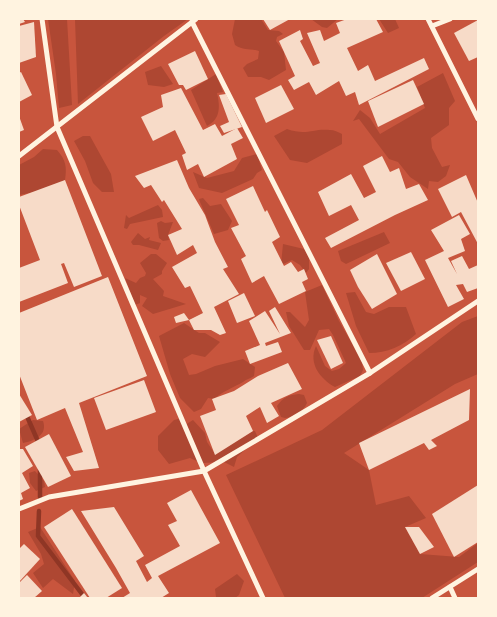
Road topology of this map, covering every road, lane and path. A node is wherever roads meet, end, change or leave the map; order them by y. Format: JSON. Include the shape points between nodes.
{"nodes":[{"id":1,"x":42,"y":19,"type":"edge"},
{"id":2,"x":428,"y":19,"type":"edge"},
{"id":3,"x":450,"y":19,"type":"edge"},
{"id":4,"x":194,"y":20,"type":"edge"},
{"id":5,"x":432,"y":26,"type":"junction"},
{"id":6,"x":478,"y":118,"type":"edge"},
{"id":7,"x":57,"y":127,"type":"junction"},
{"id":8,"x":19,"y":156,"type":"edge"},
{"id":9,"x":478,"y":301,"type":"edge"},
{"id":10,"x":370,"y":373,"type":"junction"},
{"id":11,"x":204,"y":471,"type":"junction"},
{"id":12,"x":19,"y":509,"type":"edge"},
{"id":13,"x":478,"y":569,"type":"edge"},
{"id":14,"x":450,"y":586,"type":"junction"},
{"id":15,"x":263,"y":598,"type":"edge"},
{"id":16,"x":432,"y":598,"type":"edge"},
{"id":17,"x":455,"y":598,"type":"edge"}],
"edges":[{"from":1,"to":7,"type":"street"},
{"from":2,"to":5,"type":"street"},
{"from":3,"to":5,"type":"street"},
{"from":4,"to":7,"type":"street"},
{"from":4,"to":10,"type":"street"},
{"from":5,"to":6,"type":"street"},
{"from":7,"to":8,"type":"street"},
{"from":7,"to":11,"type":"street"},
{"from":9,"to":10,"type":"street"},
{"from":10,"to":11,"type":"street"},
{"from":11,"to":12,"type":"street","via":[[49,497]]},
{"from":11,"to":15,"type":"street"},
{"from":13,"to":14,"type":"street"},
{"from":14,"to":16,"type":"street"},
{"from":14,"to":17,"type":"street"}]}
